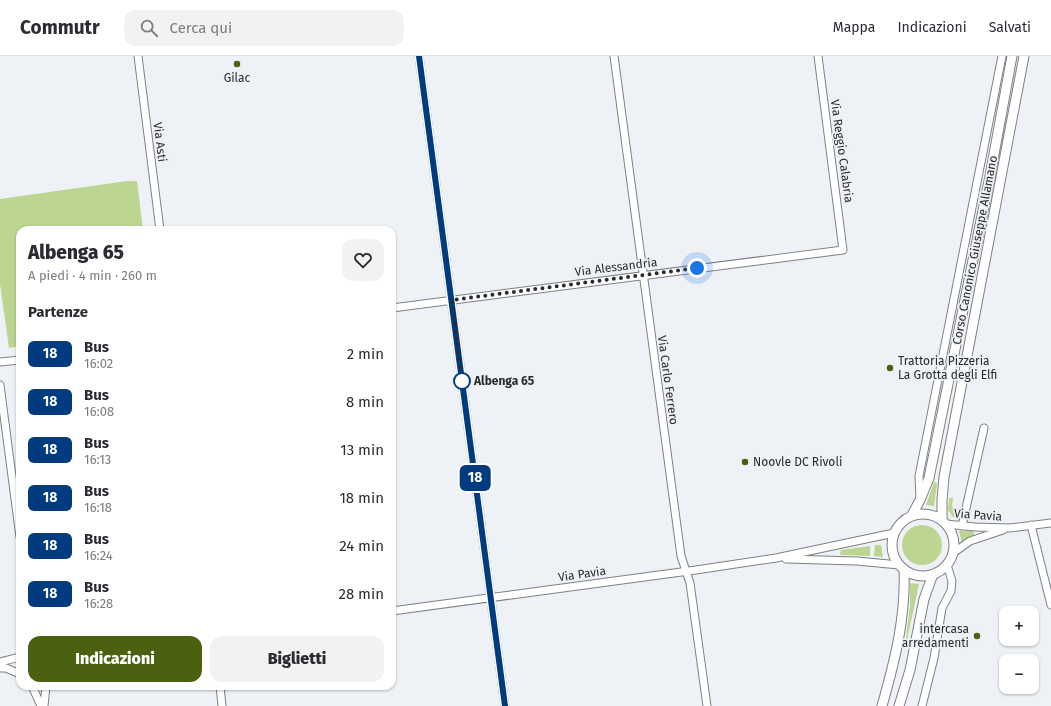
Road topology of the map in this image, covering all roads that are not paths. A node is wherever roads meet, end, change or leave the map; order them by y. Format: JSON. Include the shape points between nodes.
{"nodes":[{"id":1,"x":138,"y":56,"type":"edge"},
{"id":2,"x":419,"y":56,"type":"edge"},
{"id":3,"x":614,"y":56,"type":"edge"},
{"id":4,"x":818,"y":56,"type":"edge"},
{"id":5,"x":1002,"y":56,"type":"edge"},
{"id":6,"x":1012,"y":56,"type":"edge"},
{"id":7,"x":1024,"y":56,"type":"edge"},
{"id":8,"x":159,"y":226,"type":"edge"},
{"id":9,"x":843,"y":250,"type":"joint"},
{"id":10,"x":643,"y":275,"type":"junction"},
{"id":11,"x":452,"y":300,"type":"junction"},
{"id":12,"x":396,"y":307,"type":"edge"},
{"id":13,"x":16,"y":360,"type":"edge"},
{"id":14,"x":0,"y":362,"type":"edge"},
{"id":15,"x":0,"y":385,"type":"edge"},
{"id":16,"x":984,"y":428,"type":"dead end"},
{"id":17,"x":920,"y":500,"type":"junction"},
{"id":18,"x":16,"y":507,"type":"edge"},
{"id":19,"x":912,"y":515,"type":"junction"},
{"id":20,"x":944,"y":522,"type":"junction"},
{"id":21,"x":1051,"y":523,"type":"edge"},
{"id":22,"x":1031,"y":525,"type":"junction"},
{"id":23,"x":962,"y":526,"type":"junction"},
{"id":24,"x":1009,"y":528,"type":"junction"},
{"id":25,"x":894,"y":533,"type":"junction"},
{"id":26,"x":953,"y":553,"type":"junction"},
{"id":27,"x":776,"y":558,"type":"junction"},
{"id":28,"x":947,"y":565,"type":"junction"},
{"id":29,"x":901,"y":567,"type":"junction"},
{"id":30,"x":686,"y":572,"type":"junction"},
{"id":31,"x":933,"y":574,"type":"junction"},
{"id":32,"x":491,"y":598,"type":"junction"},
{"id":33,"x":1051,"y":605,"type":"edge"},
{"id":34,"x":396,"y":610,"type":"edge"},
{"id":35,"x":16,"y":658,"type":"edge"},
{"id":36,"x":0,"y":662,"type":"edge"},
{"id":37,"x":0,"y":668,"type":"edge"},
{"id":38,"x":16,"y":672,"type":"edge"},
{"id":39,"x":34,"y":690,"type":"edge"},
{"id":40,"x":46,"y":690,"type":"edge"},
{"id":41,"x":220,"y":690,"type":"edge"},
{"id":42,"x":41,"y":706,"type":"edge"},
{"id":43,"x":44,"y":706,"type":"edge"},
{"id":44,"x":222,"y":706,"type":"edge"},
{"id":45,"x":505,"y":706,"type":"edge"},
{"id":46,"x":707,"y":706,"type":"edge"},
{"id":47,"x":882,"y":706,"type":"edge"},
{"id":48,"x":899,"y":706,"type":"edge"},
{"id":49,"x":922,"y":706,"type":"edge"}],
"edges":[{"from":1,"to":8,"type":"street","name":"Via Asti"},
{"from":2,"to":11,"type":"street"},
{"from":3,"to":10,"type":"street","name":"Via Carlo Ferrero"},
{"from":4,"to":9,"type":"street","name":"Via Reggio Calabria"},
{"from":5,"to":17,"type":"street","name":"Corso Canonico Giuseppe Allamano","via":[[919,476]]},
{"from":6,"to":17,"type":"main road","name":"Corso Canonico Giuseppe Allamano","via":[[929,478]]},
{"from":7,"to":20,"type":"main road","name":"Corso Canonico Giuseppe Allamano","via":[[944,477]]},
{"from":9,"to":10,"type":"street","name":"Via Alessandria"},
{"from":10,"to":11,"type":"street","name":"Via Alessandria"},
{"from":10,"to":30,"type":"street","name":"Via Carlo Ferrero","via":[[681,556]]},
{"from":11,"to":12,"type":"street","name":"Via Alessandria"},
{"from":11,"to":32,"type":"street"},
{"from":13,"to":14,"type":"street"},
{"from":15,"to":18,"type":"street"},
{"from":16,"to":23,"type":"street"},
{"from":17,"to":19,"type":"main road","name":"Corso Canonico Giuseppe Allamano"},
{"from":19,"to":20,"type":"main road","via":[[932,515]]},
{"from":19,"to":25,"type":"main road","via":[[904,520]]},
{"from":20,"to":23,"type":"street","name":"Via Pavia"},
{"from":20,"to":26,"type":"main road","via":[[952,533]]},
{"from":21,"to":22,"type":"street","name":"Via Pavia"},
{"from":22,"to":24,"type":"street","name":"Via Pavia"},
{"from":22,"to":33,"type":"street"},
{"from":23,"to":24,"type":"street","name":"Via Pavia"},
{"from":24,"to":26,"type":"street","name":"Via Pavia","via":[[970,541]]},
{"from":25,"to":27,"type":"street","name":"Via Pavia"},
{"from":25,"to":29,"type":"main road","via":[[892,550]]},
{"from":26,"to":28,"type":"main road"},
{"from":27,"to":29,"type":"street","name":"Via Pavia","via":[[857,561]]},
{"from":27,"to":30,"type":"street","name":"Via Pavia"},
{"from":28,"to":31,"type":"main road"},
{"from":28,"to":49,"type":"street","via":[[952,581],[951,591],[942,608],[934,658]]},
{"from":29,"to":31,"type":"main road","via":[[913,574]]},
{"from":29,"to":47,"type":"main road","via":[[905,591],[902,627]]},
{"from":30,"to":32,"type":"street","name":"Via Pavia"},
{"from":30,"to":46,"type":"street","name":"Via Carlo Ferrero","via":[[690,583]]},
{"from":31,"to":48,"type":"main road","via":[[924,599],[910,670]]},
{"from":32,"to":34,"type":"street","name":"Via Pavia"},
{"from":32,"to":45,"type":"street"},
{"from":35,"to":36,"type":"street"},
{"from":37,"to":38,"type":"street"},
{"from":39,"to":42,"type":"street"},
{"from":40,"to":43,"type":"street"},
{"from":41,"to":44,"type":"street"}]}
